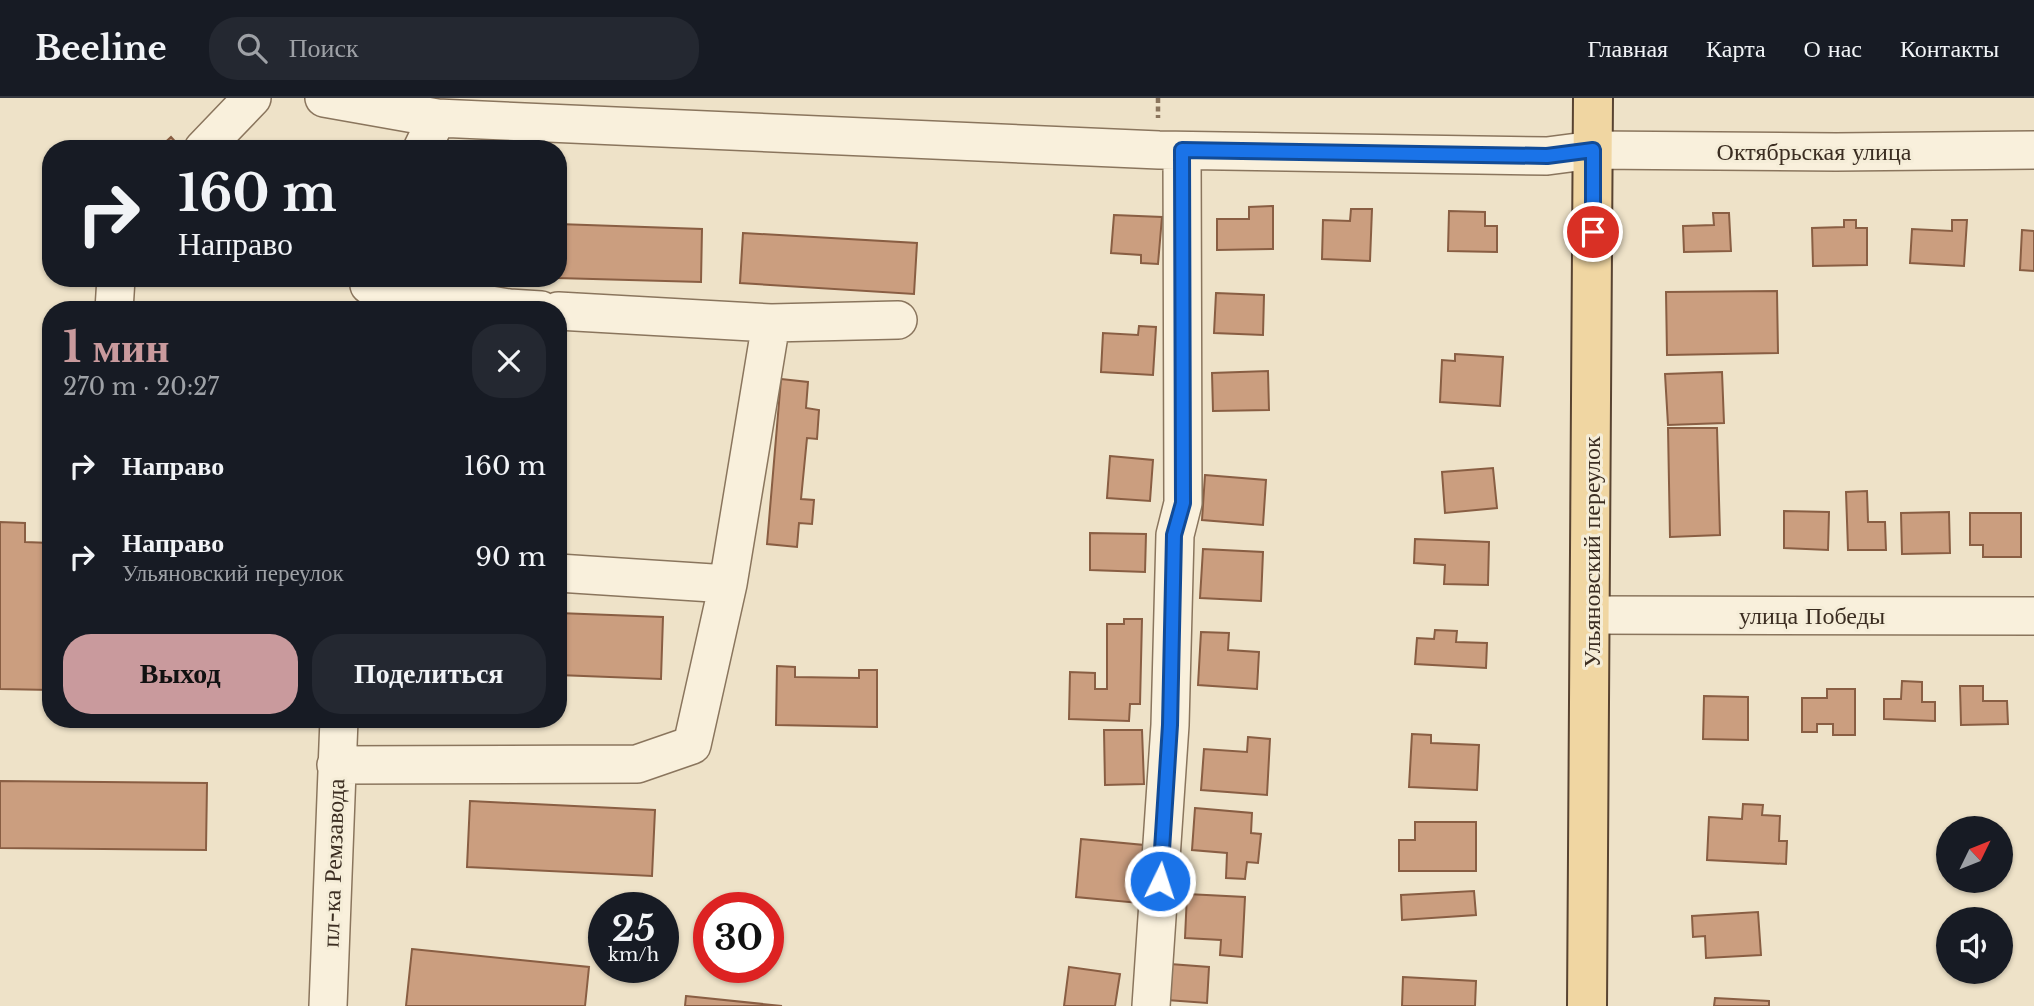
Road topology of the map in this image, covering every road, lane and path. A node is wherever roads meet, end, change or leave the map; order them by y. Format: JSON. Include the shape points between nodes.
{"nodes":[{"id":1,"x":252,"y":98,"type":"edge"},
{"id":2,"x":324,"y":98,"type":"edge"},
{"id":3,"x":1593,"y":98,"type":"edge"},
{"id":4,"x":430,"y":133,"type":"edge"},
{"id":5,"x":212,"y":140,"type":"edge"},
{"id":6,"x":1182,"y":150,"type":"junction"},
{"id":7,"x":1593,"y":150,"type":"junction"},
{"id":8,"x":2034,"y":150,"type":"edge"},
{"id":9,"x":369,"y":291,"type":"edge"},
{"id":10,"x":451,"y":301,"type":"edge"},
{"id":11,"x":567,"y":312,"type":"edge"},
{"id":12,"x":898,"y":320,"type":"dead end"},
{"id":13,"x":771,"y":323,"type":"junction"},
{"id":14,"x":567,"y":574,"type":"edge"},
{"id":15,"x":729,"y":584,"type":"junction"},
{"id":16,"x":1590,"y":615,"type":"junction"},
{"id":17,"x":2034,"y":616,"type":"edge"},
{"id":18,"x":338,"y":728,"type":"edge"},
{"id":19,"x":336,"y":765,"type":"junction"},
{"id":20,"x":328,"y":1006,"type":"edge"},
{"id":21,"x":1151,"y":1006,"type":"edge"},
{"id":22,"x":1587,"y":1006,"type":"edge"}],
"edges":[{"from":1,"to":5,"type":"street"},
{"from":2,"to":4,"type":"street","name":"Октябрьская улица"},
{"from":3,"to":7,"type":"main road","name":"Ульяновский переулок"},
{"from":4,"to":6,"type":"street","name":"Октябрьская улица"},
{"from":6,"to":7,"type":"street","name":"Октябрьская улица","via":[[1547,156]]},
{"from":6,"to":21,"type":"street","via":[[1183,503],[1174,535],[1170,725]]},
{"from":7,"to":8,"type":"street","name":"Октябрьская улица"},
{"from":7,"to":16,"type":"main road","name":"Ульяновский переулок"},
{"from":9,"to":10,"type":"street"},
{"from":11,"to":13,"type":"street"},
{"from":12,"to":13,"type":"street"},
{"from":13,"to":15,"type":"street"},
{"from":14,"to":15,"type":"street"},
{"from":15,"to":19,"type":"street","via":[[692,746],[638,764]]},
{"from":16,"to":17,"type":"street","name":"улица Победы"},
{"from":16,"to":22,"type":"main road","name":"Ульяновский переулок"},
{"from":18,"to":19,"type":"street","name":"пл-ка Ремзавода"},
{"from":19,"to":20,"type":"street","name":"пл-ка Ремзавода"}]}
